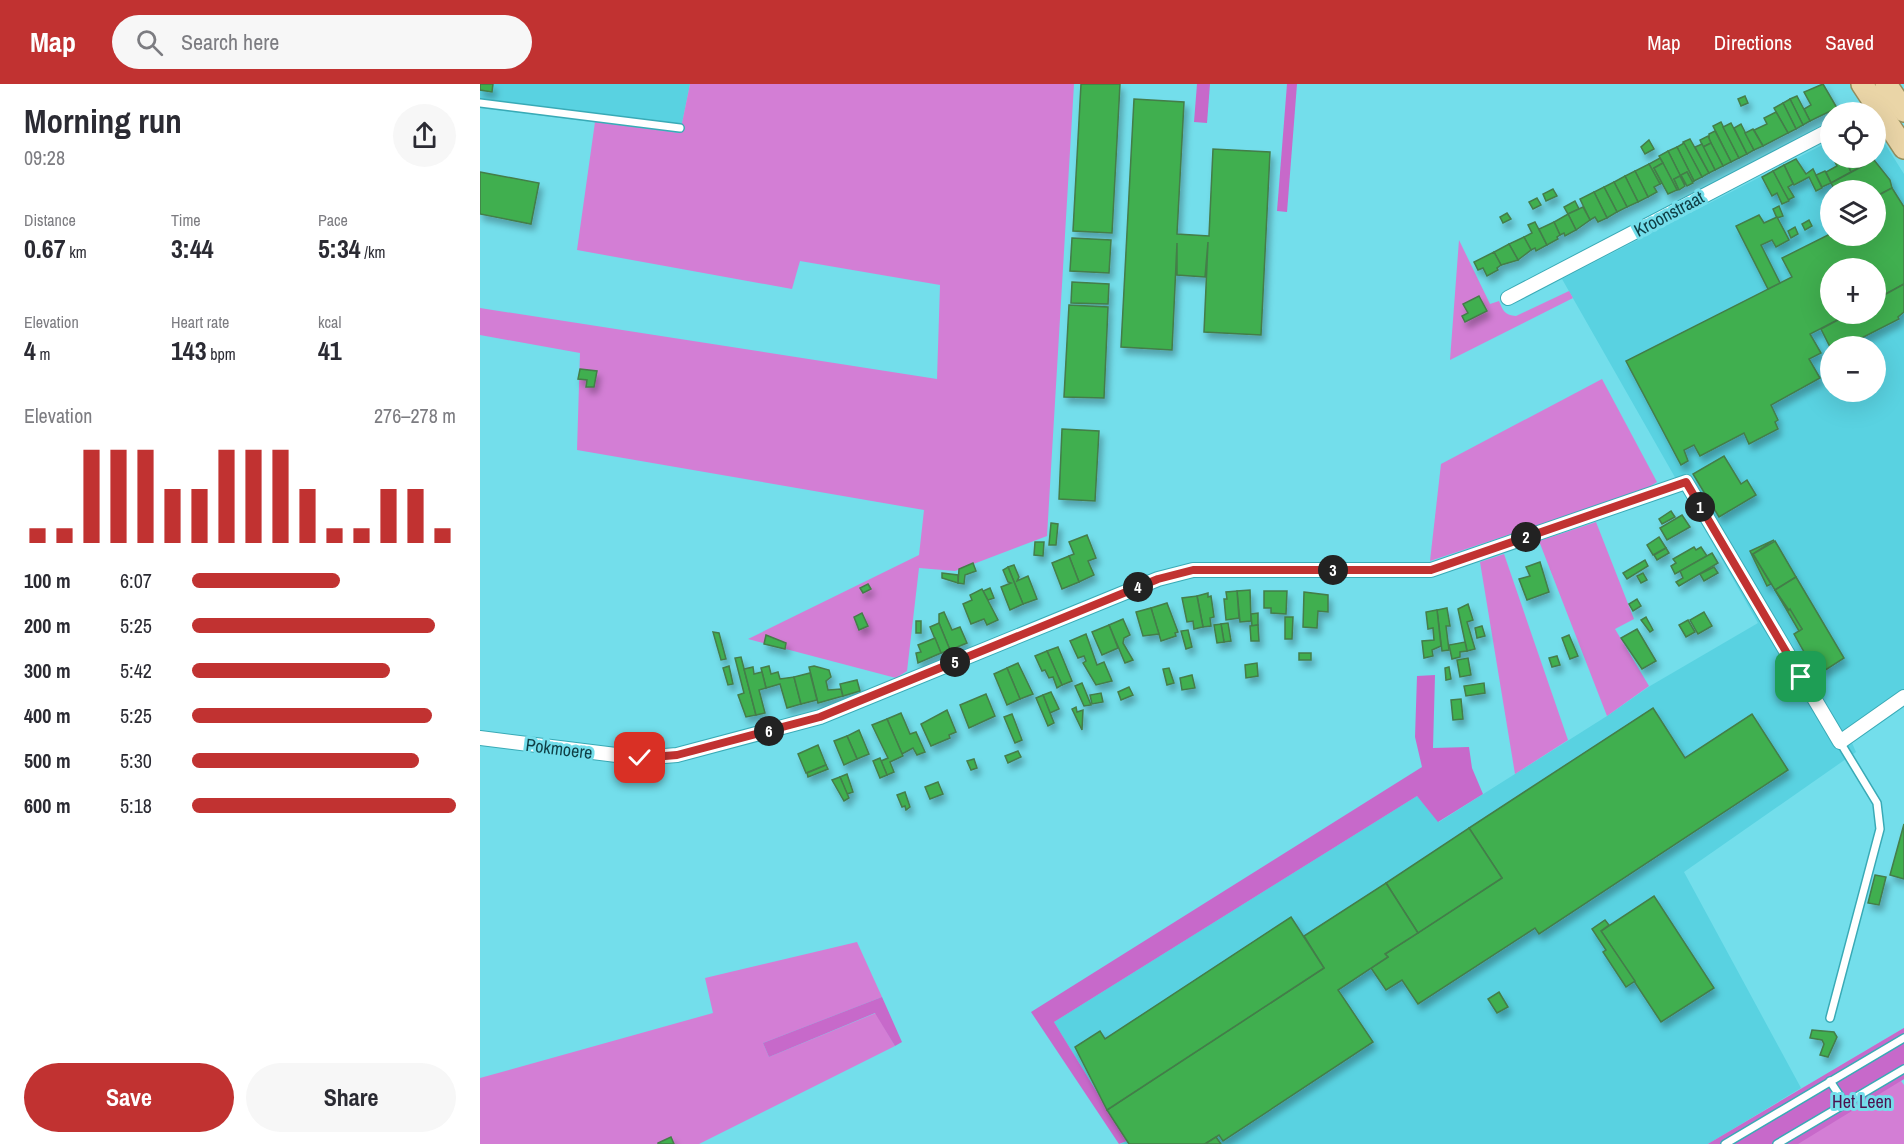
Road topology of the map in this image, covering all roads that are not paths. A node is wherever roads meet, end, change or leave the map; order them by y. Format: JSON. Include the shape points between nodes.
{"nodes":[{"id":1,"x":1862,"y":84,"type":"edge"},
{"id":2,"x":1885,"y":102,"type":"edge"},
{"id":3,"x":480,"y":103,"type":"edge"},
{"id":4,"x":1886,"y":104,"type":"edge"},
{"id":5,"x":681,"y":128,"type":"dead end"},
{"id":6,"x":1820,"y":135,"type":"edge"},
{"id":7,"x":1904,"y":148,"type":"edge"},
{"id":8,"x":1508,"y":298,"type":"dead end"},
{"id":9,"x":1904,"y":697,"type":"edge"},
{"id":10,"x":480,"y":738,"type":"edge"},
{"id":11,"x":1840,"y":742,"type":"junction"},
{"id":12,"x":1830,"y":1018,"type":"dead end"},
{"id":13,"x":1904,"y":1038,"type":"edge"},
{"id":14,"x":1904,"y":1069,"type":"edge"},
{"id":15,"x":1830,"y":1082,"type":"junction"},
{"id":16,"x":1845,"y":1104,"type":"junction"},
{"id":17,"x":1725,"y":1144,"type":"edge"},
{"id":18,"x":1777,"y":1144,"type":"edge"}],
"edges":[{"from":1,"to":2,"type":"main road"},
{"from":3,"to":5,"type":"lane"},
{"from":4,"to":7,"type":"main road"},
{"from":6,"to":8,"type":"street","name":"Kroonstraat"},
{"from":9,"to":11,"type":"street"},
{"from":10,"to":11,"type":"street","name":"Pokmoere","via":[[640,758],[677,755],[820,717],[1158,579],[1193,570],[1431,570],[1686,482]]},
{"from":11,"to":12,"type":"lane","via":[[1877,803],[1880,829]]},
{"from":13,"to":15,"type":"lane"},
{"from":14,"to":16,"type":"lane"},
{"from":15,"to":16,"type":"lane"},
{"from":15,"to":17,"type":"lane"},
{"from":16,"to":18,"type":"lane"}]}
